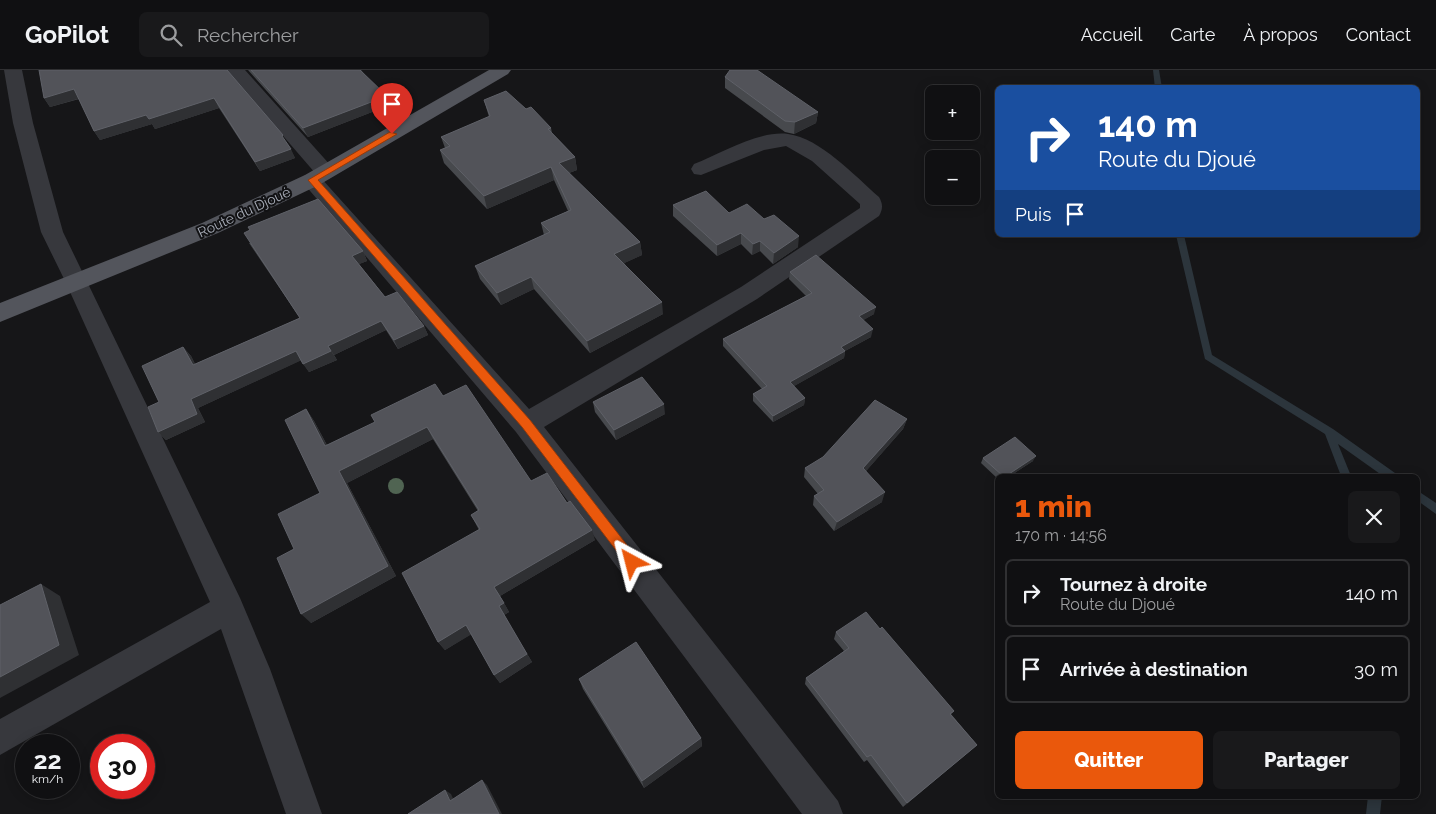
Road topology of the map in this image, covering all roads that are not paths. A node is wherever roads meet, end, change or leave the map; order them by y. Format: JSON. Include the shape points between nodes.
{"nodes":[{"id":1,"x":13,"y":70,"type":"edge"},
{"id":2,"x":235,"y":70,"type":"edge"},
{"id":3,"x":502,"y":70,"type":"edge"},
{"id":4,"x":701,"y":169,"type":"dead end"},
{"id":5,"x":319,"y":176,"type":"junction"},
{"id":6,"x":78,"y":283,"type":"junction"},
{"id":7,"x":0,"y":313,"type":"edge"},
{"id":8,"x":526,"y":424,"type":"junction"},
{"id":9,"x":229,"y":608,"type":"junction"},
{"id":10,"x":0,"y":738,"type":"edge"},
{"id":11,"x":304,"y":814,"type":"edge"},
{"id":12,"x":825,"y":814,"type":"edge"}],
"edges":[{"from":1,"to":6,"type":"street","via":[[22,123],[52,232]]},
{"from":2,"to":5,"type":"street"},
{"from":3,"to":5,"type":"main road","name":"Route du Djoué"},
{"from":4,"to":8,"type":"street","via":[[770,141],[789,140],[804,146],[871,202],[871,210],[749,293]]},
{"from":5,"to":6,"type":"main road","name":"Route du Djoué","via":[[210,228]]},
{"from":5,"to":8,"type":"street"},
{"from":6,"to":7,"type":"main road","name":"Route du Djoué"},
{"from":6,"to":9,"type":"street"},
{"from":8,"to":12,"type":"street"},
{"from":9,"to":10,"type":"street"},
{"from":9,"to":11,"type":"street"}]}
